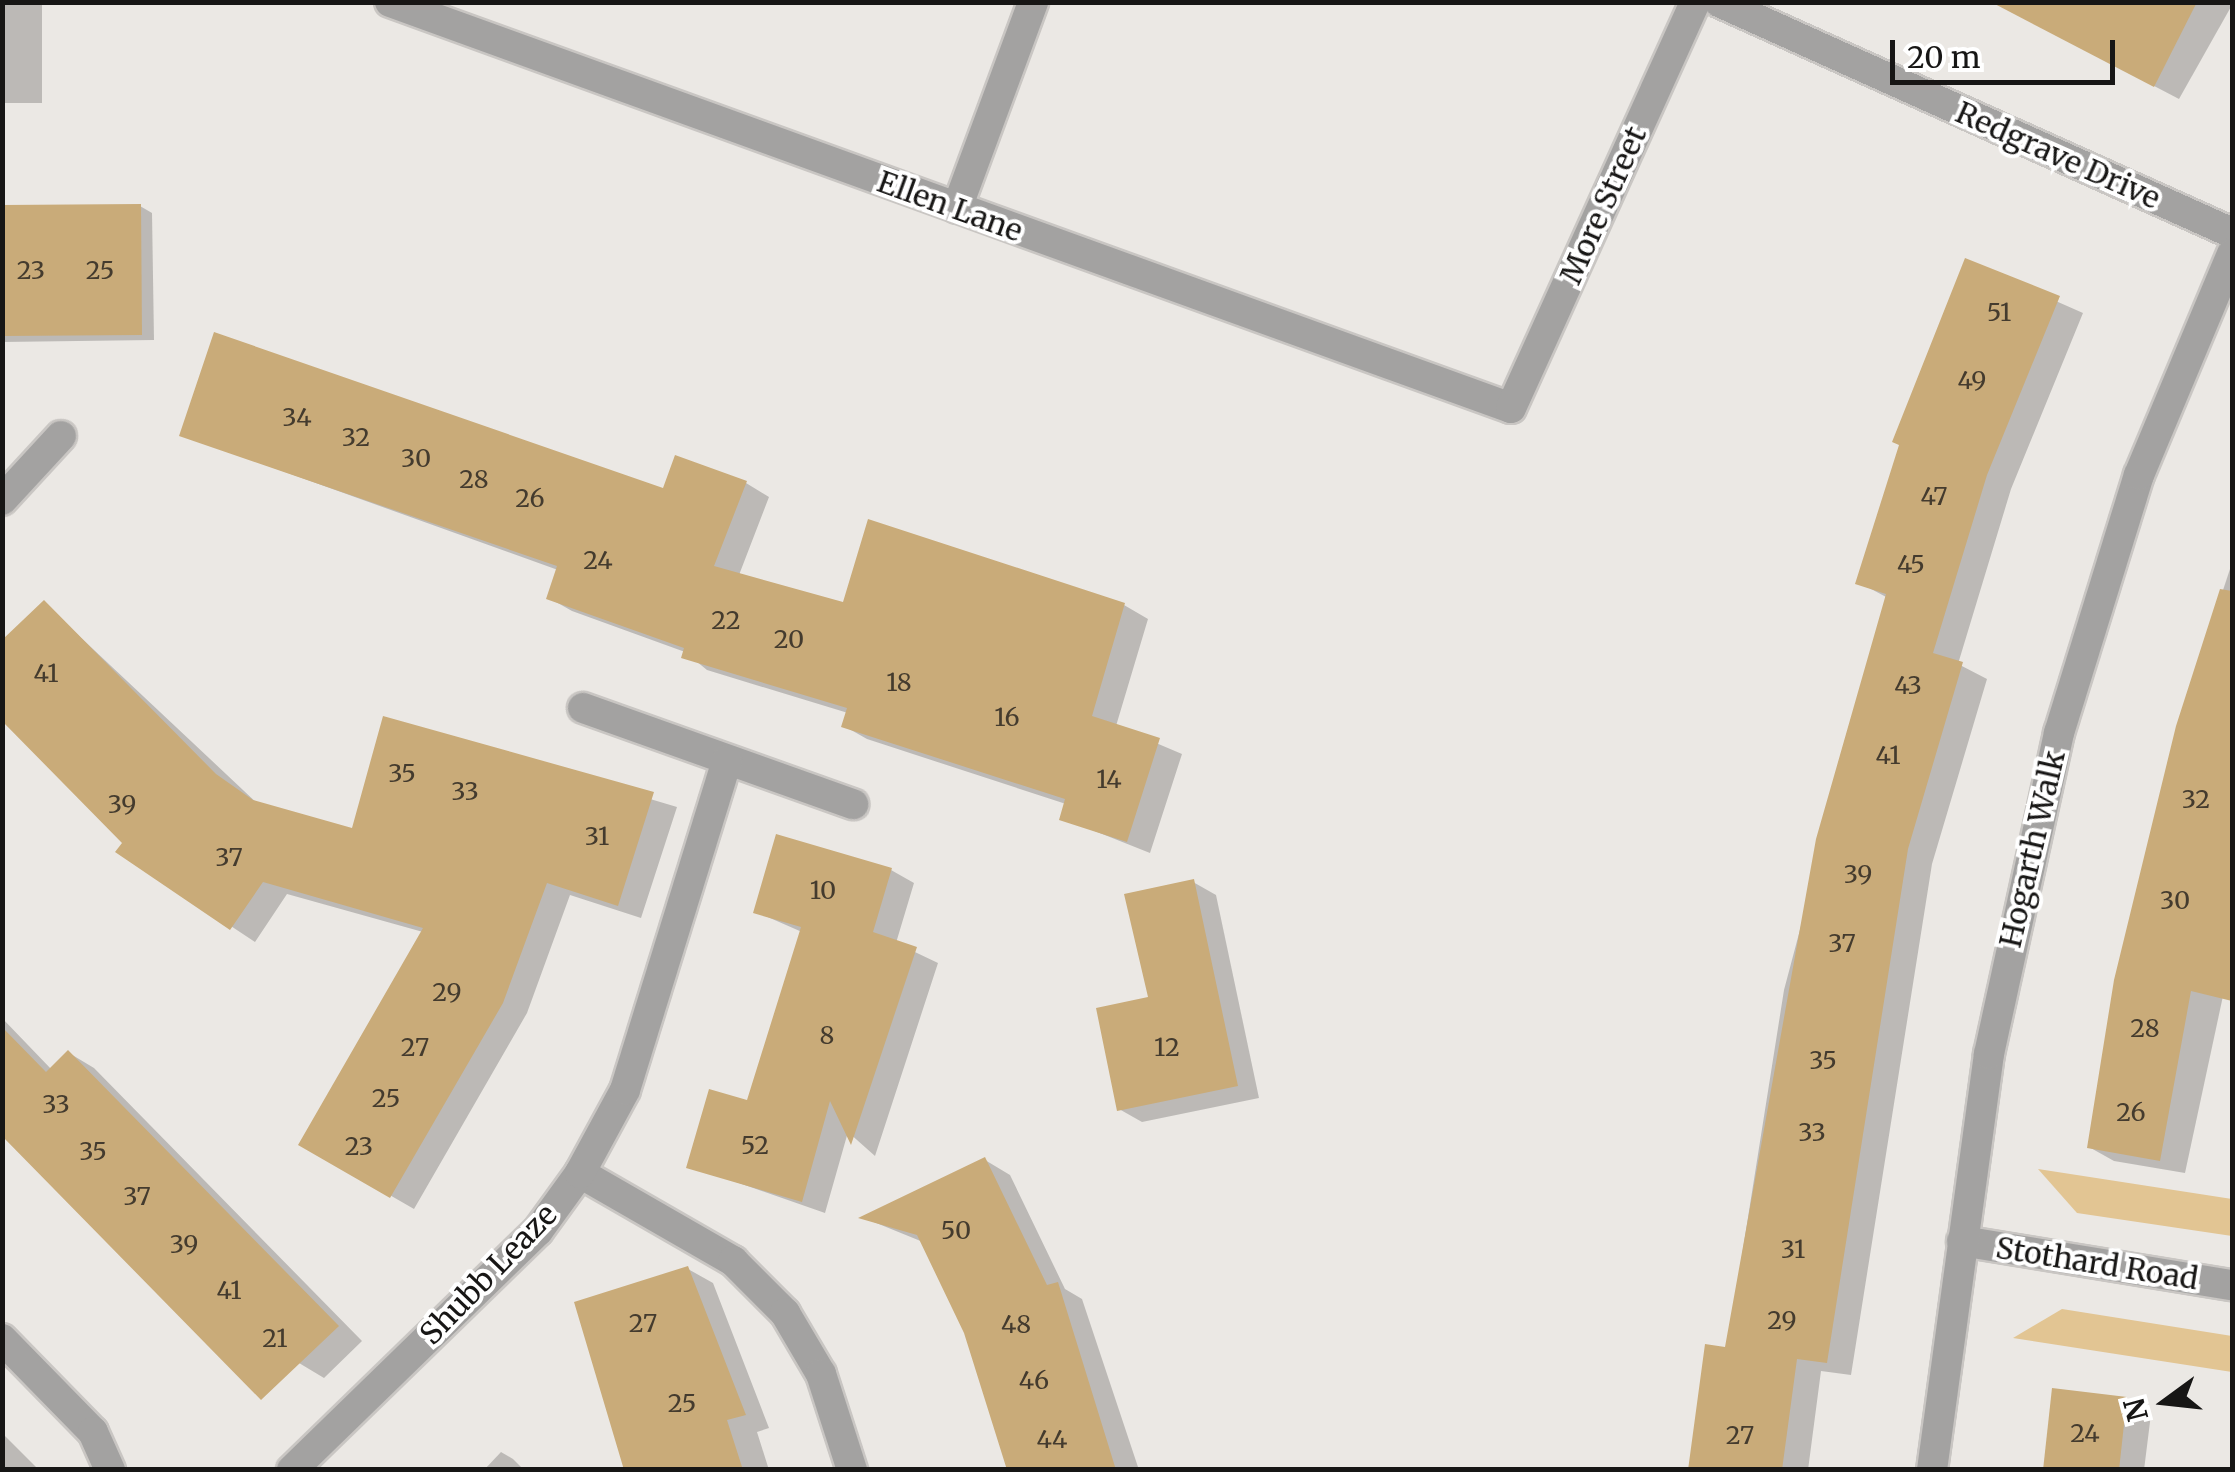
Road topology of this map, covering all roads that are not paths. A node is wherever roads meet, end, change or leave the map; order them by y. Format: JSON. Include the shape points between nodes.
{"nodes":[{"id":1,"x":390,"y":2,"type":"edge"},
{"id":2,"x":1033,"y":2,"type":"edge"},
{"id":3,"x":1695,"y":2,"type":"edge"},
{"id":4,"x":1719,"y":2,"type":"edge"},
{"id":5,"x":957,"y":208,"type":"junction"},
{"id":6,"x":2232,"y":233,"type":"edge"},
{"id":7,"x":2232,"y":254,"type":"edge"},
{"id":8,"x":1512,"y":408,"type":"joint"},
{"id":9,"x":61,"y":436,"type":"dead end"},
{"id":10,"x":2,"y":500,"type":"edge"},
{"id":11,"x":582,"y":708,"type":"dead end"},
{"id":12,"x":726,"y":760,"type":"junction"},
{"id":13,"x":853,"y":804,"type":"dead end"},
{"id":14,"x":580,"y":1173,"type":"junction"},
{"id":15,"x":1962,"y":1242,"type":"junction"},
{"id":16,"x":2232,"y":1286,"type":"edge"},
{"id":17,"x":2,"y":1339,"type":"edge"},
{"id":18,"x":110,"y":1470,"type":"edge"},
{"id":19,"x":292,"y":1470,"type":"edge"},
{"id":20,"x":852,"y":1470,"type":"edge"},
{"id":21,"x":1932,"y":1470,"type":"edge"}],
"edges":[{"from":1,"to":5,"type":"street","name":"Ellen Lane"},
{"from":2,"to":5,"type":"street"},
{"from":3,"to":8,"type":"street","name":"More Street"},
{"from":4,"to":6,"type":"street","name":"Redgrave Drive"},
{"from":5,"to":8,"type":"street","name":"Ellen Lane"},
{"from":7,"to":15,"type":"street","name":"Hogarth Walk","via":[[2139,475],[2058,733],[1996,1015]]},
{"from":9,"to":10,"type":"street"},
{"from":11,"to":12,"type":"street"},
{"from":12,"to":13,"type":"street"},
{"from":12,"to":14,"type":"street","name":"Shubb Leaze","via":[[625,1090]]},
{"from":14,"to":19,"type":"street","name":"Shubb Leaze","via":[[538,1231]]},
{"from":14,"to":20,"type":"street","via":[[733,1261],[785,1313],[821,1374]]},
{"from":15,"to":16,"type":"street","name":"Stothard Road"},
{"from":15,"to":21,"type":"street","name":"Hogarth Walk"},
{"from":17,"to":18,"type":"street","via":[[92,1432]]}]}
